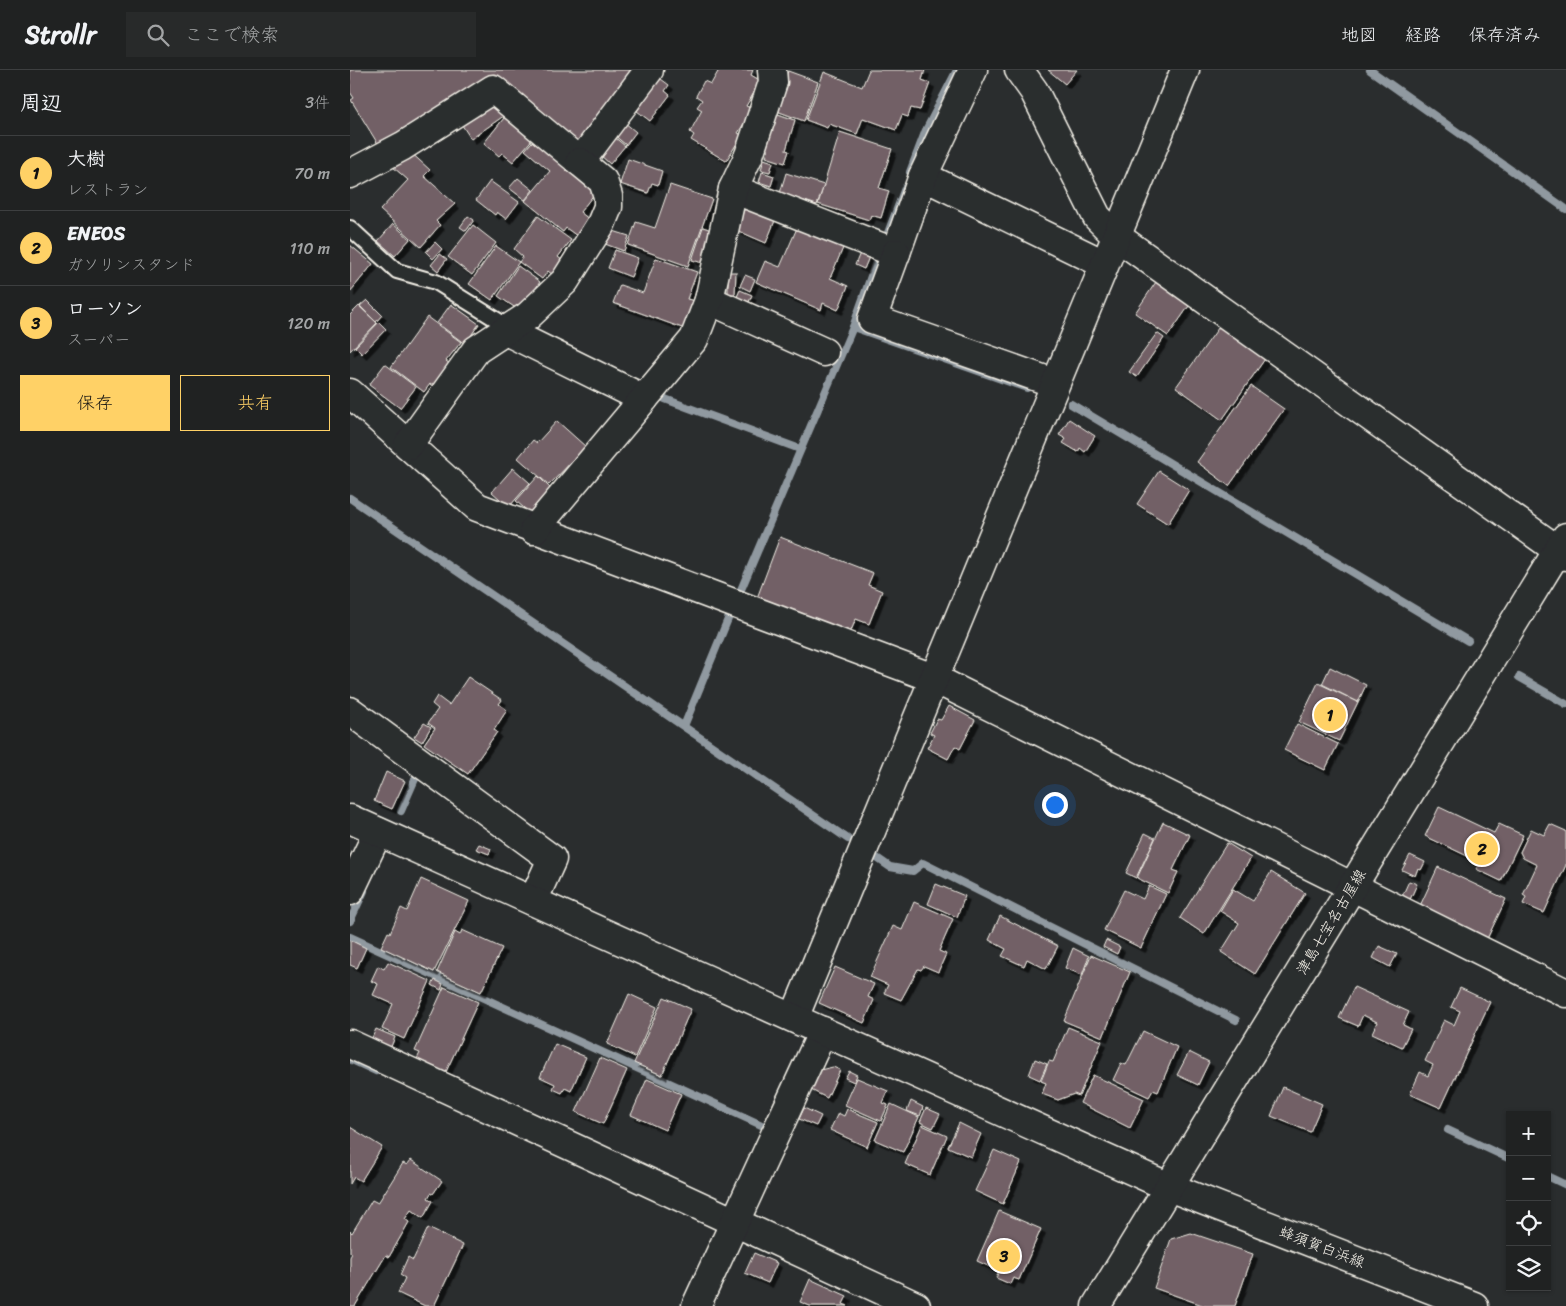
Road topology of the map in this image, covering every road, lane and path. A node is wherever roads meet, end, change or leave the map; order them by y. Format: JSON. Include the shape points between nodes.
{"nodes":[{"id":1,"x":649,"y":70,"type":"edge"},
{"id":2,"x":772,"y":70,"type":"edge"},
{"id":3,"x":973,"y":70,"type":"edge"},
{"id":4,"x":1019,"y":70,"type":"edge"},
{"id":5,"x":1185,"y":70,"type":"edge"},
{"id":6,"x":580,"y":162,"type":"junction"},
{"id":7,"x":350,"y":174,"type":"edge"},
{"id":8,"x":923,"y":176,"type":"junction"},
{"id":9,"x":734,"y":189,"type":"junction"},
{"id":10,"x":350,"y":228,"type":"edge"},
{"id":11,"x":1116,"y":236,"type":"junction"},
{"id":12,"x":896,"y":252,"type":"junction"},
{"id":13,"x":1104,"y":264,"type":"junction"},
{"id":14,"x":709,"y":300,"type":"junction"},
{"id":15,"x":508,"y":329,"type":"junction"},
{"id":16,"x":824,"y":352,"type":"dead end"},
{"id":17,"x":1054,"y":383,"type":"junction"},
{"id":18,"x":350,"y":393,"type":"edge"},
{"id":19,"x":644,"y":399,"type":"junction"},
{"id":20,"x":408,"y":445,"type":"junction"},
{"id":21,"x":534,"y":530,"type":"junction"},
{"id":22,"x":1563,"y":548,"type":"edge"},
{"id":23,"x":933,"y":678,"type":"junction"},
{"id":24,"x":350,"y":711,"type":"edge"},
{"id":25,"x":350,"y":819,"type":"edge"},
{"id":26,"x":378,"y":832,"type":"junction"},
{"id":27,"x":1352,"y":887,"type":"junction"},
{"id":28,"x":350,"y":891,"type":"edge"},
{"id":29,"x":533,"y":901,"type":"junction"},
{"id":30,"x":1566,"y":993,"type":"edge"},
{"id":31,"x":794,"y":1018,"type":"junction"},
{"id":32,"x":823,"y":1031,"type":"junction"},
{"id":33,"x":350,"y":1044,"type":"edge"},
{"id":34,"x":1169,"y":1187,"type":"junction"},
{"id":35,"x":734,"y":1223,"type":"junction"},
{"id":36,"x":696,"y":1306,"type":"edge"},
{"id":37,"x":916,"y":1306,"type":"edge"},
{"id":38,"x":1096,"y":1306,"type":"edge"},
{"id":39,"x":1474,"y":1306,"type":"edge"}],
"edges":[{"from":1,"to":6,"type":"street"},
{"from":2,"to":9,"type":"street","via":[[773,82]]},
{"from":3,"to":8,"type":"street"},
{"from":4,"to":11,"type":"street","via":[[1034,91],[1097,217]]},
{"from":5,"to":11,"type":"street"},
{"from":6,"to":7,"type":"street","via":[[493,88],[403,146]]},
{"from":6,"to":15,"type":"street","via":[[603,181],[608,207],[601,224],[565,281],[528,316]]},
{"from":8,"to":12,"type":"street"},
{"from":8,"to":13,"type":"street"},
{"from":9,"to":12,"type":"street"},
{"from":9,"to":14,"type":"street"},
{"from":10,"to":15,"type":"lane","via":[[397,271],[436,282]]},
{"from":11,"to":13,"type":"street"},
{"from":11,"to":22,"type":"street"},
{"from":12,"to":17,"type":"street","via":[[872,320]]},
{"from":13,"to":17,"type":"street"},
{"from":14,"to":16,"type":"street"},
{"from":14,"to":19,"type":"street","via":[[694,339]]},
{"from":15,"to":19,"type":"street"},
{"from":15,"to":20,"type":"street","via":[[476,350]]},
{"from":17,"to":23,"type":"street"},
{"from":18,"to":20,"type":"street"},
{"from":19,"to":21,"type":"street"},
{"from":20,"to":21,"type":"street","via":[[477,507]]},
{"from":21,"to":23,"type":"street"},
{"from":22,"to":27,"type":"street","name":"津島七宝名古屋線"},
{"from":23,"to":27,"type":"street"},
{"from":23,"to":31,"type":"street"},
{"from":24,"to":29,"type":"street","via":[[552,858]]},
{"from":25,"to":26,"type":"street","name":"蜂須賀白浜線"},
{"from":26,"to":28,"type":"street"},
{"from":26,"to":29,"type":"street","name":"蜂須賀白浜線"},
{"from":27,"to":30,"type":"street"},
{"from":27,"to":34,"type":"street","name":"津島七宝名古屋線"},
{"from":29,"to":31,"type":"street","name":"蜂須賀白浜線"},
{"from":31,"to":32,"type":"street","name":"蜂須賀白浜線"},
{"from":32,"to":34,"type":"street","name":"蜂須賀白浜線"},
{"from":32,"to":35,"type":"street"},
{"from":33,"to":35,"type":"street"},
{"from":34,"to":38,"type":"street","name":"津島七宝名古屋線"},
{"from":34,"to":39,"type":"street","name":"蜂須賀白浜線"},
{"from":35,"to":36,"type":"street"},
{"from":35,"to":37,"type":"street"}]}
